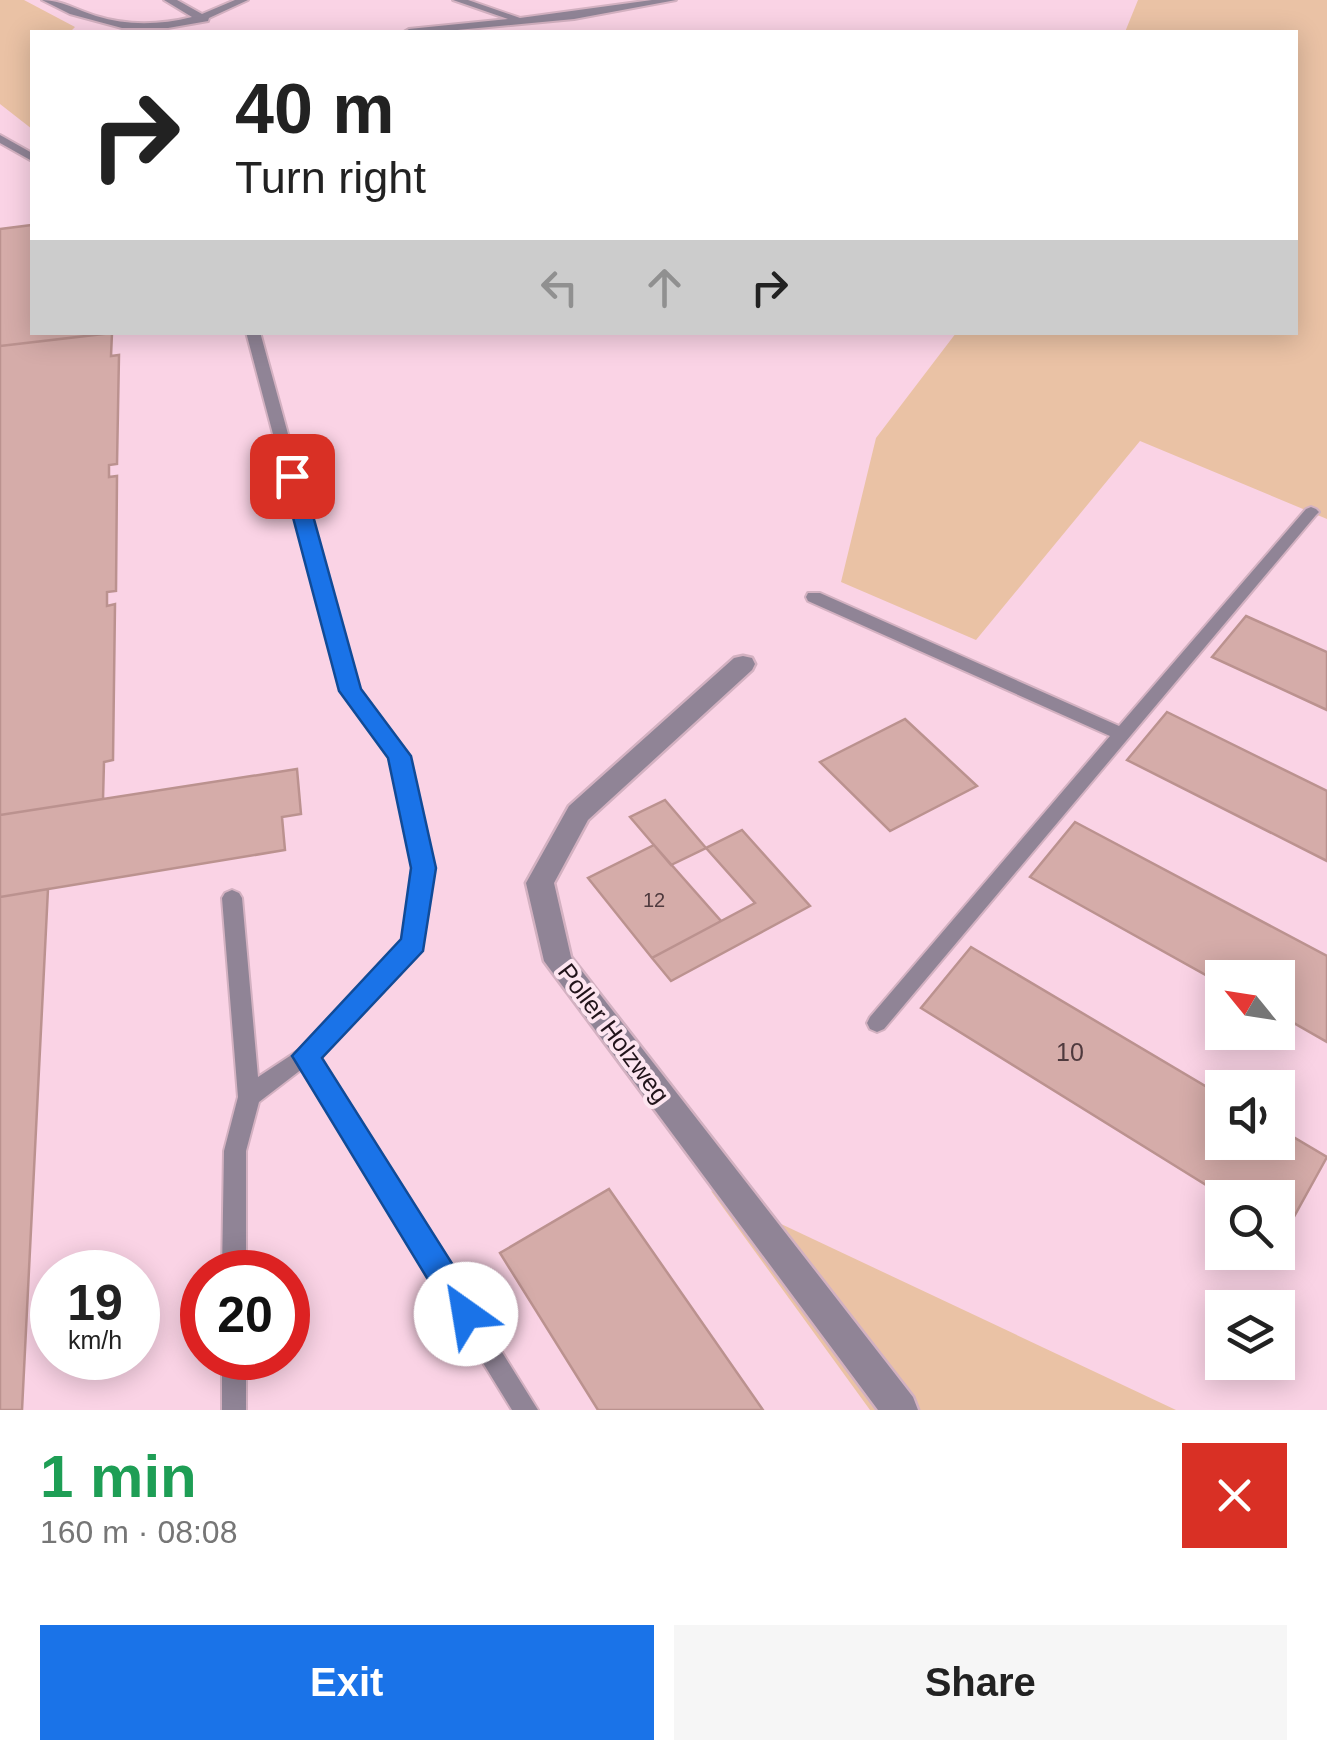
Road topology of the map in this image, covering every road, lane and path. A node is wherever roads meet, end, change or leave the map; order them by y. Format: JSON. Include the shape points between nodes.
{"nodes":[{"id":1,"x":47,"y":0,"type":"edge"},
{"id":2,"x":169,"y":0,"type":"edge"},
{"id":3,"x":243,"y":0,"type":"edge"},
{"id":4,"x":458,"y":0,"type":"edge"},
{"id":5,"x":671,"y":0,"type":"edge"},
{"id":6,"x":204,"y":19,"type":"junction"},
{"id":7,"x":528,"y":21,"type":"junction"},
{"id":8,"x":127,"y":26,"type":"junction"},
{"id":9,"x":154,"y":30,"type":"edge"},
{"id":10,"x":431,"y":30,"type":"edge"},
{"id":11,"x":0,"y":138,"type":"edge"},
{"id":12,"x":30,"y":157,"type":"edge"},
{"id":13,"x":254,"y":335,"type":"edge"},
{"id":14,"x":1312,"y":512,"type":"dead end"},
{"id":15,"x":814,"y":597,"type":"dead end"},
{"id":16,"x":743,"y":664,"type":"dead end"},
{"id":17,"x":1122,"y":734,"type":"junction"},
{"id":18,"x":232,"y":898,"type":"dead end"},
{"id":19,"x":877,"y":1023,"type":"dead end"},
{"id":20,"x":306,"y":1056,"type":"junction"},
{"id":21,"x":250,"y":1097,"type":"junction"},
{"id":22,"x":234,"y":1250,"type":"edge"},
{"id":23,"x":234,"y":1380,"type":"edge"},
{"id":24,"x":234,"y":1410,"type":"edge"},
{"id":25,"x":526,"y":1410,"type":"edge"},
{"id":26,"x":900,"y":1410,"type":"edge"}],
"edges":[{"from":1,"to":8,"type":"lane","via":[[84,19]]},
{"from":2,"to":6,"type":"lane"},
{"from":3,"to":6,"type":"lane"},
{"from":4,"to":7,"type":"lane"},
{"from":5,"to":7,"type":"lane"},
{"from":6,"to":8,"type":"lane"},
{"from":7,"to":10,"type":"lane"},
{"from":8,"to":9,"type":"lane"},
{"from":11,"to":12,"type":"lane"},
{"from":13,"to":20,"type":"lane","via":[[350,691],[400,756],[423,868],[414,944]]},
{"from":14,"to":17,"type":"lane"},
{"from":15,"to":17,"type":"lane"},
{"from":16,"to":26,"type":"street","name":"Poller Holzweg","via":[[578,813],[540,883],[558,961]]},
{"from":17,"to":19,"type":"lane"},
{"from":18,"to":21,"type":"lane"},
{"from":20,"to":21,"type":"lane"},
{"from":20,"to":25,"type":"lane"},
{"from":21,"to":22,"type":"lane","via":[[235,1151]]},
{"from":23,"to":24,"type":"lane"}]}
